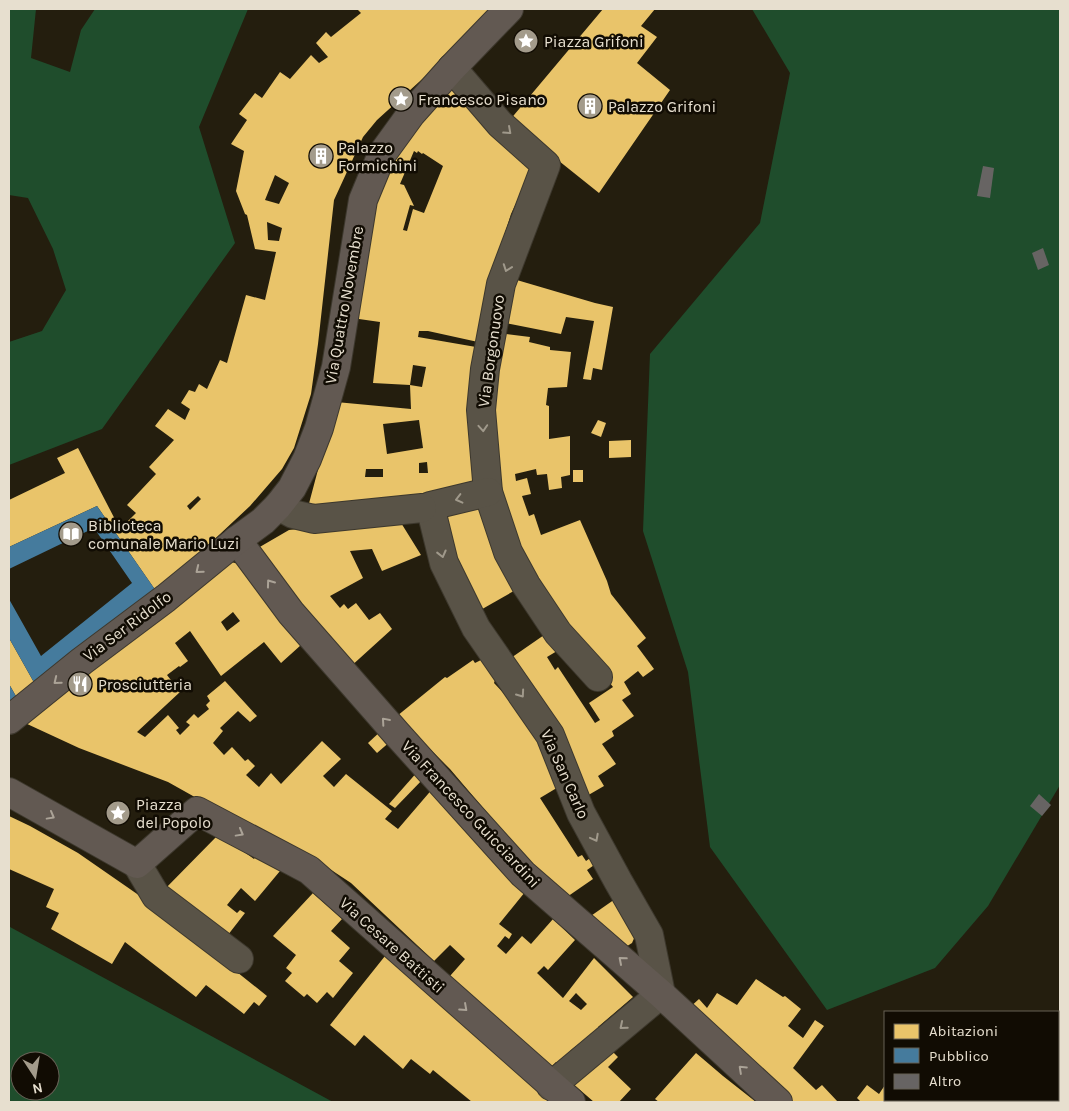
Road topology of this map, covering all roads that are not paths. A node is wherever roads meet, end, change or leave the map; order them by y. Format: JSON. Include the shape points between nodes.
{"nodes":[{"id":1,"x":509,"y":9,"type":"edge"},
{"id":2,"x":452,"y":68,"type":"junction"},
{"id":3,"x":488,"y":492,"type":"junction"},
{"id":4,"x":278,"y":506,"type":"junction"},
{"id":5,"x":426,"y":507,"type":"junction"},
{"id":6,"x":237,"y":540,"type":"junction"},
{"id":7,"x":598,"y":677,"type":"dead end"},
{"id":8,"x":13,"y":717,"type":"edge"},
{"id":9,"x":9,"y":792,"type":"edge"},
{"id":10,"x":138,"y":864,"type":"junction"},
{"id":11,"x":239,"y":958,"type":"dead end"},
{"id":12,"x":661,"y":994,"type":"junction"},
{"id":13,"x":561,"y":1094,"type":"edge"},
{"id":14,"x":778,"y":1102,"type":"edge"}],
"edges":[{"from":1,"to":2,"type":"main road","name":"Via Quattro Novembre"},
{"from":2,"to":3,"type":"street","name":"Via Borgonuovo","one_way":true,"via":[[500,124],[546,165],[501,284],[485,368],[481,410]]},
{"from":2,"to":4,"type":"main road","name":"Via Quattro Novembre","via":[[411,114],[382,154],[363,200],[336,367],[307,459]]},
{"from":3,"to":5,"type":"street","one_way":true},
{"from":3,"to":7,"type":"street","name":"Via Borgonuovo","via":[[508,552],[526,585],[558,633]]},
{"from":4,"to":5,"type":"street","via":[[314,519]]},
{"from":4,"to":6,"type":"main road","name":"Via Quattro Novembre"},
{"from":5,"to":12,"type":"street","name":"Via San Carlo","one_way":true,"via":[[444,563],[476,628],[550,735],[581,813],[649,935]]},
{"from":6,"to":8,"type":"main road","name":"Via Ser Ridolfo","one_way":true},
{"from":12,"to":6,"type":"main road","name":"Via Francesco Guicciardini","one_way":true,"via":[[523,874],[287,616]]},
{"from":9,"to":10,"type":"main road","one_way":true},
{"from":10,"to":11,"type":"street","via":[[156,896]]},
{"from":10,"to":13,"type":"main road","name":"Via Cesare Battisti","one_way":true,"via":[[197,812],[309,870]]},
{"from":12,"to":13,"type":"street","one_way":true},
{"from":14,"to":12,"type":"main road","name":"Via Francesco Guicciardini","one_way":true}]}
